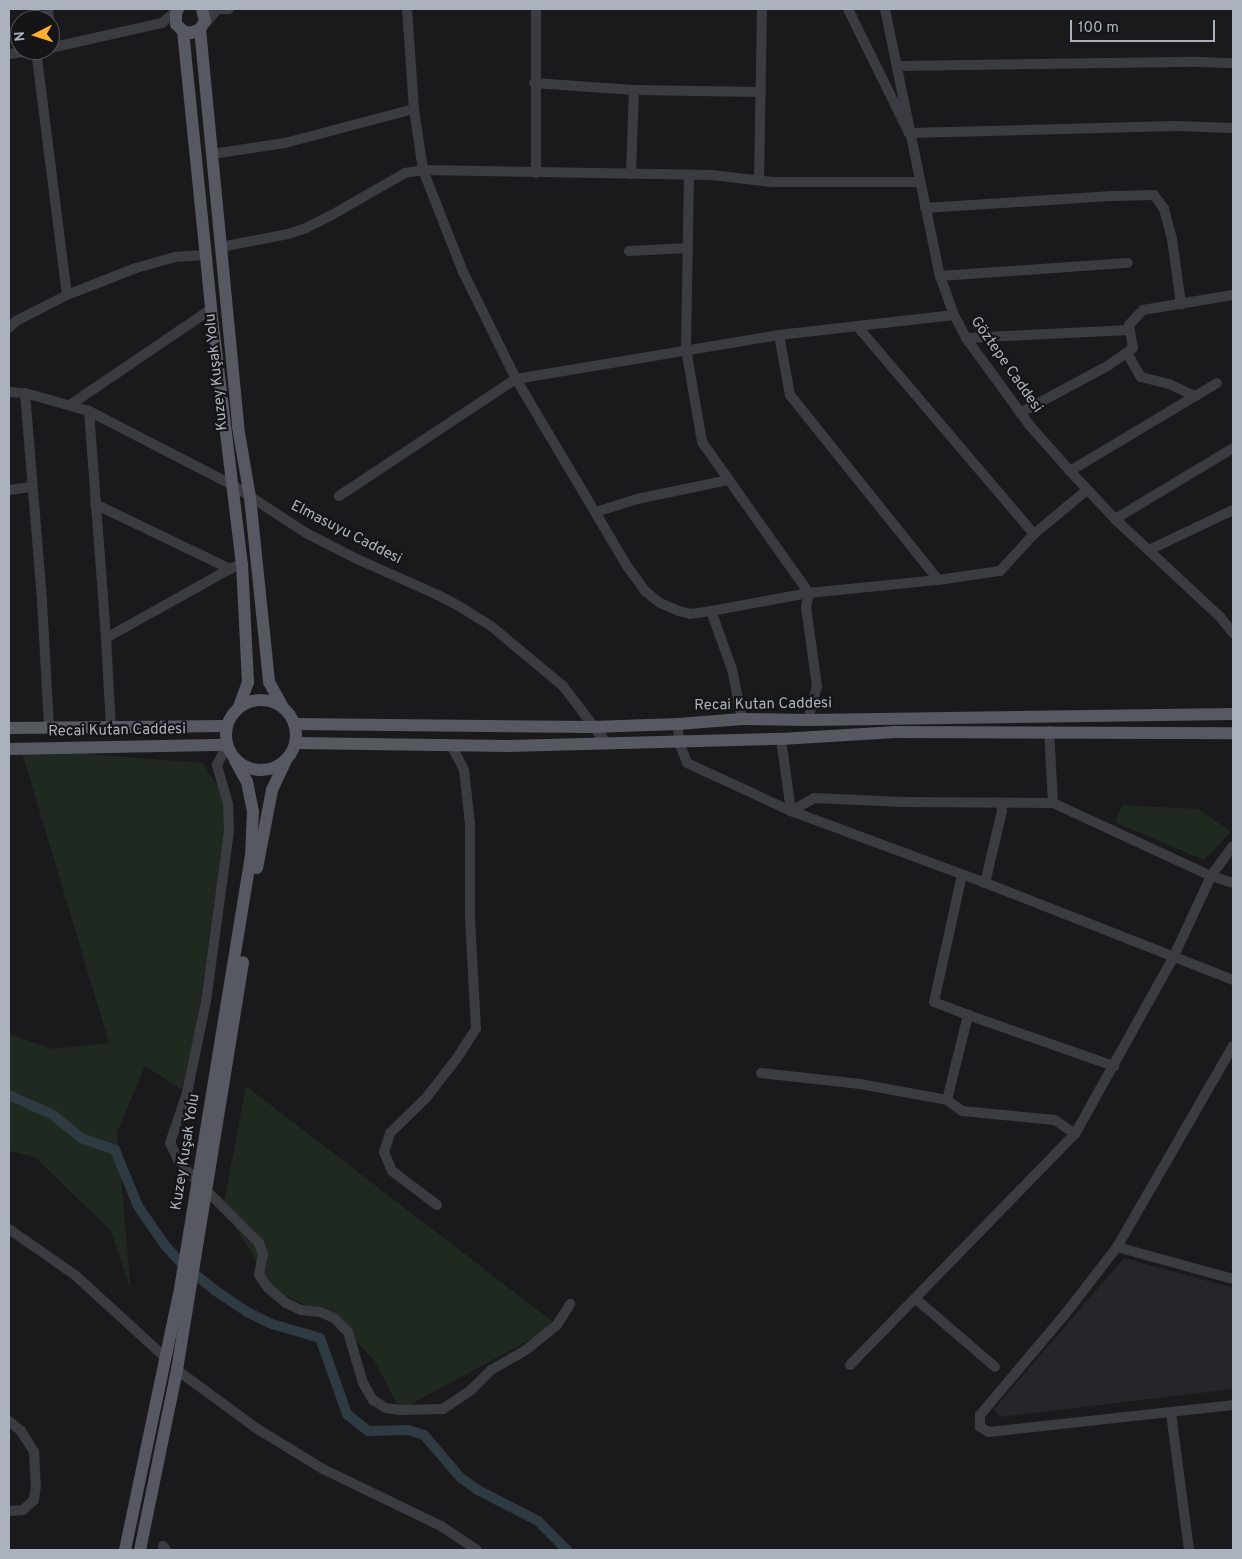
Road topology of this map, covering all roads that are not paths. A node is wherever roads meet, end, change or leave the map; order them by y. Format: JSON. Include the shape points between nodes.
{"nodes":[{"id":1,"x":178,"y":9,"type":"edge"},
{"id":2,"x":202,"y":9,"type":"edge"},
{"id":3,"x":214,"y":9,"type":"edge"},
{"id":4,"x":229,"y":9,"type":"edge"},
{"id":5,"x":407,"y":9,"type":"edge"},
{"id":6,"x":536,"y":9,"type":"edge"},
{"id":7,"x":762,"y":9,"type":"edge"},
{"id":8,"x":848,"y":9,"type":"edge"},
{"id":9,"x":885,"y":9,"type":"edge"},
{"id":10,"x":162,"y":23,"type":"junction"},
{"id":11,"x":201,"y":28,"type":"junction"},
{"id":12,"x":181,"y":29,"type":"junction"},
{"id":13,"x":60,"y":45,"type":"edge"},
{"id":14,"x":38,"y":60,"type":"edge"},
{"id":15,"x":1233,"y":63,"type":"edge"},
{"id":16,"x":898,"y":66,"type":"junction"},
{"id":17,"x":534,"y":83,"type":"junction"},
{"id":18,"x":634,"y":90,"type":"junction"},
{"id":19,"x":761,"y":92,"type":"junction"},
{"id":20,"x":414,"y":109,"type":"junction"},
{"id":21,"x":1233,"y":128,"type":"edge"},
{"id":22,"x":909,"y":133,"type":"junction"},
{"id":23,"x":212,"y":154,"type":"junction"},
{"id":24,"x":423,"y":170,"type":"junction"},
{"id":25,"x":536,"y":173,"type":"junction"},
{"id":26,"x":632,"y":174,"type":"junction"},
{"id":27,"x":689,"y":175,"type":"junction"},
{"id":28,"x":759,"y":180,"type":"junction"},
{"id":29,"x":919,"y":182,"type":"junction"},
{"id":30,"x":925,"y":208,"type":"junction"},
{"id":31,"x":221,"y":247,"type":"junction"},
{"id":32,"x":688,"y":248,"type":"junction"},
{"id":33,"x":629,"y":251,"type":"dead end"},
{"id":34,"x":205,"y":255,"type":"junction"},
{"id":35,"x":1128,"y":263,"type":"dead end"},
{"id":36,"x":940,"y":276,"type":"junction"},
{"id":37,"x":67,"y":295,"type":"junction"},
{"id":38,"x":1233,"y":295,"type":"edge"},
{"id":39,"x":1181,"y":304,"type":"junction"},
{"id":40,"x":211,"y":309,"type":"junction"},
{"id":41,"x":954,"y":315,"type":"junction"},
{"id":42,"x":857,"y":326,"type":"junction"},
{"id":43,"x":9,"y":328,"type":"edge"},
{"id":44,"x":1130,"y":330,"type":"junction"},
{"id":45,"x":779,"y":335,"type":"junction"},
{"id":46,"x":966,"y":338,"type":"junction"},
{"id":47,"x":686,"y":349,"type":"junction"},
{"id":48,"x":1127,"y":353,"type":"junction"},
{"id":49,"x":516,"y":379,"type":"junction"},
{"id":50,"x":1217,"y":383,"type":"dead end"},
{"id":51,"x":9,"y":392,"type":"edge"},
{"id":52,"x":25,"y":393,"type":"junction"},
{"id":53,"x":1195,"y":396,"type":"junction"},
{"id":54,"x":70,"y":405,"type":"junction"},
{"id":55,"x":89,"y":411,"type":"junction"},
{"id":56,"x":1020,"y":413,"type":"junction"},
{"id":57,"x":1233,"y":448,"type":"edge"},
{"id":58,"x":1070,"y":471,"type":"junction"},
{"id":59,"x":729,"y":480,"type":"junction"},
{"id":60,"x":234,"y":486,"type":"junction"},
{"id":61,"x":31,"y":487,"type":"junction"},
{"id":62,"x":9,"y":490,"type":"edge"},
{"id":63,"x":1088,"y":490,"type":"junction"},
{"id":64,"x":339,"y":496,"type":"dead end"},
{"id":65,"x":250,"y":497,"type":"junction"},
{"id":66,"x":95,"y":504,"type":"junction"},
{"id":67,"x":1233,"y":510,"type":"edge"},
{"id":68,"x":596,"y":512,"type":"junction"},
{"id":69,"x":1115,"y":519,"type":"junction"},
{"id":70,"x":1034,"y":534,"type":"junction"},
{"id":71,"x":1149,"y":550,"type":"junction"},
{"id":72,"x":242,"y":564,"type":"junction"},
{"id":73,"x":230,"y":568,"type":"junction"},
{"id":74,"x":938,"y":580,"type":"junction"},
{"id":75,"x":809,"y":593,"type":"junction"},
{"id":76,"x":711,"y":611,"type":"junction"},
{"id":77,"x":1233,"y":632,"type":"edge"},
{"id":78,"x":106,"y":638,"type":"junction"},
{"id":79,"x":239,"y":707,"type":"junction"},
{"id":80,"x":283,"y":707,"type":"junction"},
{"id":81,"x":1233,"y":714,"type":"edge"},
{"id":82,"x":742,"y":718,"type":"junction"},
{"id":83,"x":808,"y":720,"type":"junction"},
{"id":84,"x":294,"y":724,"type":"junction"},
{"id":85,"x":678,"y":724,"type":"junction"},
{"id":86,"x":226,"y":726,"type":"junction"},
{"id":87,"x":49,"y":727,"type":"junction"},
{"id":88,"x":111,"y":727,"type":"junction"},
{"id":89,"x":592,"y":727,"type":"junction"},
{"id":90,"x":9,"y":728,"type":"edge"},
{"id":91,"x":1049,"y":731,"type":"junction"},
{"id":92,"x":1233,"y":733,"type":"edge"},
{"id":93,"x":781,"y":739,"type":"junction"},
{"id":94,"x":679,"y":742,"type":"junction"},
{"id":95,"x":295,"y":743,"type":"junction"},
{"id":96,"x":227,"y":744,"type":"junction"},
{"id":97,"x":451,"y":744,"type":"junction"},
{"id":98,"x":607,"y":744,"type":"junction"},
{"id":99,"x":9,"y":749,"type":"edge"},
{"id":100,"x":235,"y":760,"type":"junction"},
{"id":101,"x":286,"y":760,"type":"junction"},
{"id":102,"x":1000,"y":802,"type":"junction"},
{"id":103,"x":1053,"y":803,"type":"junction"},
{"id":104,"x":791,"y":811,"type":"junction"},
{"id":105,"x":1233,"y":846,"type":"edge"},
{"id":106,"x":962,"y":875,"type":"junction"},
{"id":107,"x":1211,"y":876,"type":"junction"},
{"id":108,"x":985,"y":883,"type":"junction"},
{"id":109,"x":1233,"y":883,"type":"edge"},
{"id":110,"x":1173,"y":958,"type":"junction"},
{"id":111,"x":1233,"y":980,"type":"edge"},
{"id":112,"x":968,"y":1015,"type":"junction"},
{"id":113,"x":1233,"y":1046,"type":"edge"},
{"id":114,"x":1114,"y":1066,"type":"junction"},
{"id":115,"x":761,"y":1073,"type":"dead end"},
{"id":116,"x":947,"y":1100,"type":"junction"},
{"id":117,"x":1075,"y":1134,"type":"junction"},
{"id":118,"x":195,"y":1179,"type":"dead end"},
{"id":119,"x":211,"y":1195,"type":"dead end"},
{"id":120,"x":437,"y":1205,"type":"dead end"},
{"id":121,"x":9,"y":1229,"type":"edge"},
{"id":122,"x":193,"y":1246,"type":"junction"},
{"id":123,"x":1117,"y":1247,"type":"junction"},
{"id":124,"x":1233,"y":1279,"type":"edge"},
{"id":125,"x":185,"y":1293,"type":"junction"},
{"id":126,"x":916,"y":1299,"type":"junction"},
{"id":127,"x":570,"y":1304,"type":"dead end"},
{"id":128,"x":166,"y":1358,"type":"junction"},
{"id":129,"x":850,"y":1366,"type":"dead end"},
{"id":130,"x":995,"y":1367,"type":"dead end"},
{"id":131,"x":177,"y":1370,"type":"junction"},
{"id":132,"x":1233,"y":1405,"type":"edge"},
{"id":133,"x":1171,"y":1412,"type":"junction"},
{"id":134,"x":9,"y":1421,"type":"edge"},
{"id":135,"x":9,"y":1511,"type":"edge"},
{"id":136,"x":125,"y":1550,"type":"edge"},
{"id":137,"x":140,"y":1550,"type":"edge"},
{"id":138,"x":477,"y":1550,"type":"edge"},
{"id":139,"x":1189,"y":1550,"type":"edge"}],
"edges":[{"from":1,"to":10,"type":"street"},
{"from":1,"to":12,"type":"main road","name":"Kuzey Kuşak Yolu","via":[[175,19]]},
{"from":2,"to":11,"type":"main road","name":"Kuzey Kuşak Yolu","via":[[205,17]]},
{"from":3,"to":4,"type":"street"},
{"from":3,"to":11,"type":"street"},
{"from":5,"to":20,"type":"street"},
{"from":6,"to":17,"type":"street"},
{"from":7,"to":19,"type":"street"},
{"from":8,"to":22,"type":"street"},
{"from":9,"to":16,"type":"street","name":"Göztepe Caddesi"},
{"from":10,"to":12,"type":"street"},
{"from":10,"to":13,"type":"street"},
{"from":11,"to":12,"type":"main road","via":[[191,33]]},
{"from":11,"to":23,"type":"main road","name":"Kuzey Kuşak Yolu"},
{"from":12,"to":34,"type":"main road","name":"Kuzey Kuşak Yolu"},
{"from":14,"to":37,"type":"street"},
{"from":15,"to":16,"type":"street"},
{"from":16,"to":22,"type":"street","name":"Göztepe Caddesi"},
{"from":17,"to":18,"type":"street"},
{"from":17,"to":25,"type":"street"},
{"from":18,"to":19,"type":"street"},
{"from":18,"to":26,"type":"street"},
{"from":19,"to":28,"type":"street"},
{"from":20,"to":23,"type":"street","via":[[285,143]]},
{"from":20,"to":24,"type":"street"},
{"from":21,"to":22,"type":"street"},
{"from":22,"to":29,"type":"street","name":"Göztepe Caddesi"},
{"from":23,"to":31,"type":"main road","name":"Kuzey Kuşak Yolu"},
{"from":24,"to":25,"type":"street"},
{"from":24,"to":31,"type":"street","via":[[405,173],[306,228]]},
{"from":24,"to":49,"type":"street","via":[[463,272]]},
{"from":25,"to":26,"type":"street"},
{"from":26,"to":27,"type":"street"},
{"from":27,"to":28,"type":"street"},
{"from":27,"to":32,"type":"street"},
{"from":28,"to":29,"type":"street"},
{"from":29,"to":30,"type":"street","name":"Göztepe Caddesi"},
{"from":30,"to":36,"type":"street","name":"Göztepe Caddesi"},
{"from":30,"to":39,"type":"street","via":[[1154,195],[1164,208],[1172,239]]},
{"from":31,"to":65,"type":"main road","name":"Kuzey Kuşak Yolu","via":[[238,427]]},
{"from":32,"to":33,"type":"street"},
{"from":32,"to":47,"type":"street"},
{"from":34,"to":37,"type":"street","via":[[175,257],[136,268]]},
{"from":34,"to":40,"type":"main road","name":"Kuzey Kuşak Yolu"},
{"from":35,"to":36,"type":"street"},
{"from":36,"to":41,"type":"street","name":"Göztepe Caddesi"},
{"from":37,"to":43,"type":"street"},
{"from":38,"to":39,"type":"street"},
{"from":39,"to":44,"type":"street","via":[[1143,310],[1129,325]]},
{"from":40,"to":54,"type":"street"},
{"from":40,"to":60,"type":"main road","name":"Kuzey Kuşak Yolu"},
{"from":41,"to":42,"type":"street"},
{"from":41,"to":46,"type":"street","name":"Göztepe Caddesi"},
{"from":42,"to":45,"type":"street"},
{"from":42,"to":70,"type":"street"},
{"from":44,"to":46,"type":"street"},
{"from":44,"to":48,"type":"street","via":[[1133,348]]},
{"from":45,"to":47,"type":"street"},
{"from":45,"to":74,"type":"street","via":[[790,395]]},
{"from":46,"to":56,"type":"street","name":"Göztepe Caddesi"},
{"from":47,"to":49,"type":"street"},
{"from":47,"to":59,"type":"street","via":[[702,442]]},
{"from":48,"to":53,"type":"street","via":[[1141,377],[1169,384]]},
{"from":48,"to":56,"type":"street"},
{"from":49,"to":64,"type":"street"},
{"from":49,"to":68,"type":"street"},
{"from":50,"to":53,"type":"street"},
{"from":51,"to":52,"type":"street","name":"Elmasuyu Caddesi"},
{"from":52,"to":54,"type":"street","name":"Elmasuyu Caddesi"},
{"from":52,"to":61,"type":"street"},
{"from":53,"to":58,"type":"street"},
{"from":54,"to":55,"type":"street","name":"Elmasuyu Caddesi"},
{"from":55,"to":60,"type":"street","name":"Elmasuyu Caddesi"},
{"from":55,"to":66,"type":"street"},
{"from":56,"to":58,"type":"street","name":"Göztepe Caddesi"},
{"from":57,"to":69,"type":"street"},
{"from":58,"to":63,"type":"street","name":"Göztepe Caddesi"},
{"from":59,"to":68,"type":"street","via":[[637,499]]},
{"from":59,"to":75,"type":"street"},
{"from":60,"to":65,"type":"street","name":"Elmasuyu Caddesi"},
{"from":60,"to":72,"type":"main road","name":"Kuzey Kuşak Yolu"},
{"from":61,"to":62,"type":"street"},
{"from":61,"to":87,"type":"street"},
{"from":63,"to":69,"type":"street","name":"Göztepe Caddesi"},
{"from":63,"to":70,"type":"street"},
{"from":65,"to":80,"type":"main road","name":"Kuzey Kuşak Yolu","via":[[269,682]]},
{"from":65,"to":89,"type":"street","name":"Elmasuyu Caddesi","via":[[306,533],[438,594],[491,626],[563,686]]},
{"from":66,"to":73,"type":"street"},
{"from":66,"to":78,"type":"street"},
{"from":67,"to":71,"type":"street"},
{"from":68,"to":76,"type":"street","via":[[645,591],[660,603],[679,611],[690,614]]},
{"from":69,"to":71,"type":"street","name":"Göztepe Caddesi"},
{"from":70,"to":74,"type":"street","via":[[1000,571]]},
{"from":71,"to":77,"type":"street","name":"Göztepe Caddesi"},
{"from":72,"to":73,"type":"street"},
{"from":72,"to":79,"type":"main road","name":"Kuzey Kuşak Yolu","via":[[248,682]]},
{"from":73,"to":78,"type":"street"},
{"from":74,"to":75,"type":"street"},
{"from":75,"to":76,"type":"street"},
{"from":75,"to":83,"type":"street","via":[[806,607],[816,686]]},
{"from":76,"to":82,"type":"street","via":[[732,669]]},
{"from":78,"to":88,"type":"street"},
{"from":79,"to":80,"type":"main road","via":[[261,699]]},
{"from":79,"to":86,"type":"main road"},
{"from":80,"to":84,"type":"main road"},
{"from":81,"to":83,"type":"main road","name":"Recai Kutan Caddesi"},
{"from":82,"to":83,"type":"main road","name":"Recai Kutan Caddesi"},
{"from":82,"to":85,"type":"main road","name":"Recai Kutan Caddesi"},
{"from":84,"to":89,"type":"main road","name":"Recai Kutan Caddesi"},
{"from":84,"to":95,"type":"main road"},
{"from":85,"to":89,"type":"main road","name":"Recai Kutan Caddesi"},
{"from":85,"to":94,"type":"street"},
{"from":86,"to":88,"type":"main road","name":"Recai Kutan Caddesi"},
{"from":86,"to":96,"type":"main road"},
{"from":87,"to":88,"type":"main road","name":"Recai Kutan Caddesi"},
{"from":87,"to":90,"type":"main road","name":"Recai Kutan Caddesi"},
{"from":89,"to":98,"type":"street","name":"Elmasuyu Caddesi"},
{"from":91,"to":92,"type":"main road"},
{"from":91,"to":93,"type":"main road","via":[[896,732]]},
{"from":91,"to":103,"type":"street"},
{"from":93,"to":94,"type":"main road"},
{"from":93,"to":104,"type":"street"},
{"from":94,"to":98,"type":"main road"},
{"from":94,"to":104,"type":"street","via":[[687,763]]},
{"from":95,"to":97,"type":"main road"},
{"from":95,"to":101,"type":"main road"},
{"from":96,"to":99,"type":"main road","name":"Recai Kutan Caddesi"},
{"from":96,"to":100,"type":"main road"},
{"from":96,"to":118,"type":"street","via":[[217,765],[228,804],[229,831],[206,1001],[184,1108],[170,1143],[179,1162]]},
{"from":97,"to":98,"type":"main road"},
{"from":97,"to":120,"type":"street","via":[[464,770],[470,824],[470,917],[476,1030],[426,1098],[390,1133],[384,1152],[392,1171]]},
{"from":100,"to":101,"type":"main road","via":[[244,767],[260,771],[277,767]]},
{"from":100,"to":122,"type":"main road","name":"Kuzey Kuşak Yolu","via":[[247,782],[253,812],[251,857]]},
{"from":101,"to":122,"type":"main road","name":"Kuzey Kuşak Yolu","via":[[272,790],[266,814]]},
{"from":102,"to":103,"type":"street"},
{"from":102,"to":104,"type":"street","via":[[814,798]]},
{"from":102,"to":108,"type":"street","via":[[1002,811]]},
{"from":103,"to":107,"type":"street"},
{"from":104,"to":106,"type":"street"},
{"from":105,"to":107,"type":"street"},
{"from":106,"to":108,"type":"street"},
{"from":106,"to":112,"type":"street","via":[[934,1002]]},
{"from":107,"to":109,"type":"street"},
{"from":107,"to":110,"type":"street"},
{"from":108,"to":110,"type":"street"},
{"from":110,"to":111,"type":"street"},
{"from":110,"to":114,"type":"street"},
{"from":112,"to":114,"type":"street"},
{"from":112,"to":116,"type":"street"},
{"from":113,"to":123,"type":"street"},
{"from":114,"to":117,"type":"street"},
{"from":115,"to":116,"type":"street","via":[[860,1084]]},
{"from":116,"to":117,"type":"street","via":[[962,1111],[1055,1120]]},
{"from":117,"to":126,"type":"street"},
{"from":119,"to":127,"type":"street","via":[[259,1243],[263,1254],[259,1275],[268,1288],[301,1310],[320,1312],[334,1318],[348,1332],[363,1383],[373,1400],[386,1408],[443,1409],[471,1390],[491,1370],[526,1350],[557,1325]]},
{"from":121,"to":128,"type":"street","via":[[75,1274]]},
{"from":122,"to":125,"type":"main road","name":"Kuzey Kuşak Yolu"},
{"from":123,"to":124,"type":"street"},
{"from":123,"to":133,"type":"street","via":[[980,1415],[980,1427],[989,1432]]},
{"from":125,"to":128,"type":"main road","name":"Kuzey Kuşak Yolu"},
{"from":125,"to":131,"type":"main road","name":"Kuzey Kuşak Yolu"},
{"from":126,"to":129,"type":"street"},
{"from":126,"to":130,"type":"street"},
{"from":128,"to":136,"type":"main road","name":"Kuzey Kuşak Yolu"},
{"from":131,"to":137,"type":"main road","name":"Kuzey Kuşak Yolu"},
{"from":131,"to":138,"type":"street","via":[[256,1428],[323,1469],[440,1526]]},
{"from":132,"to":133,"type":"street"},
{"from":133,"to":139,"type":"street"},
{"from":134,"to":135,"type":"street","via":[[21,1431],[34,1452],[36,1485],[34,1500],[23,1510]]}]}
